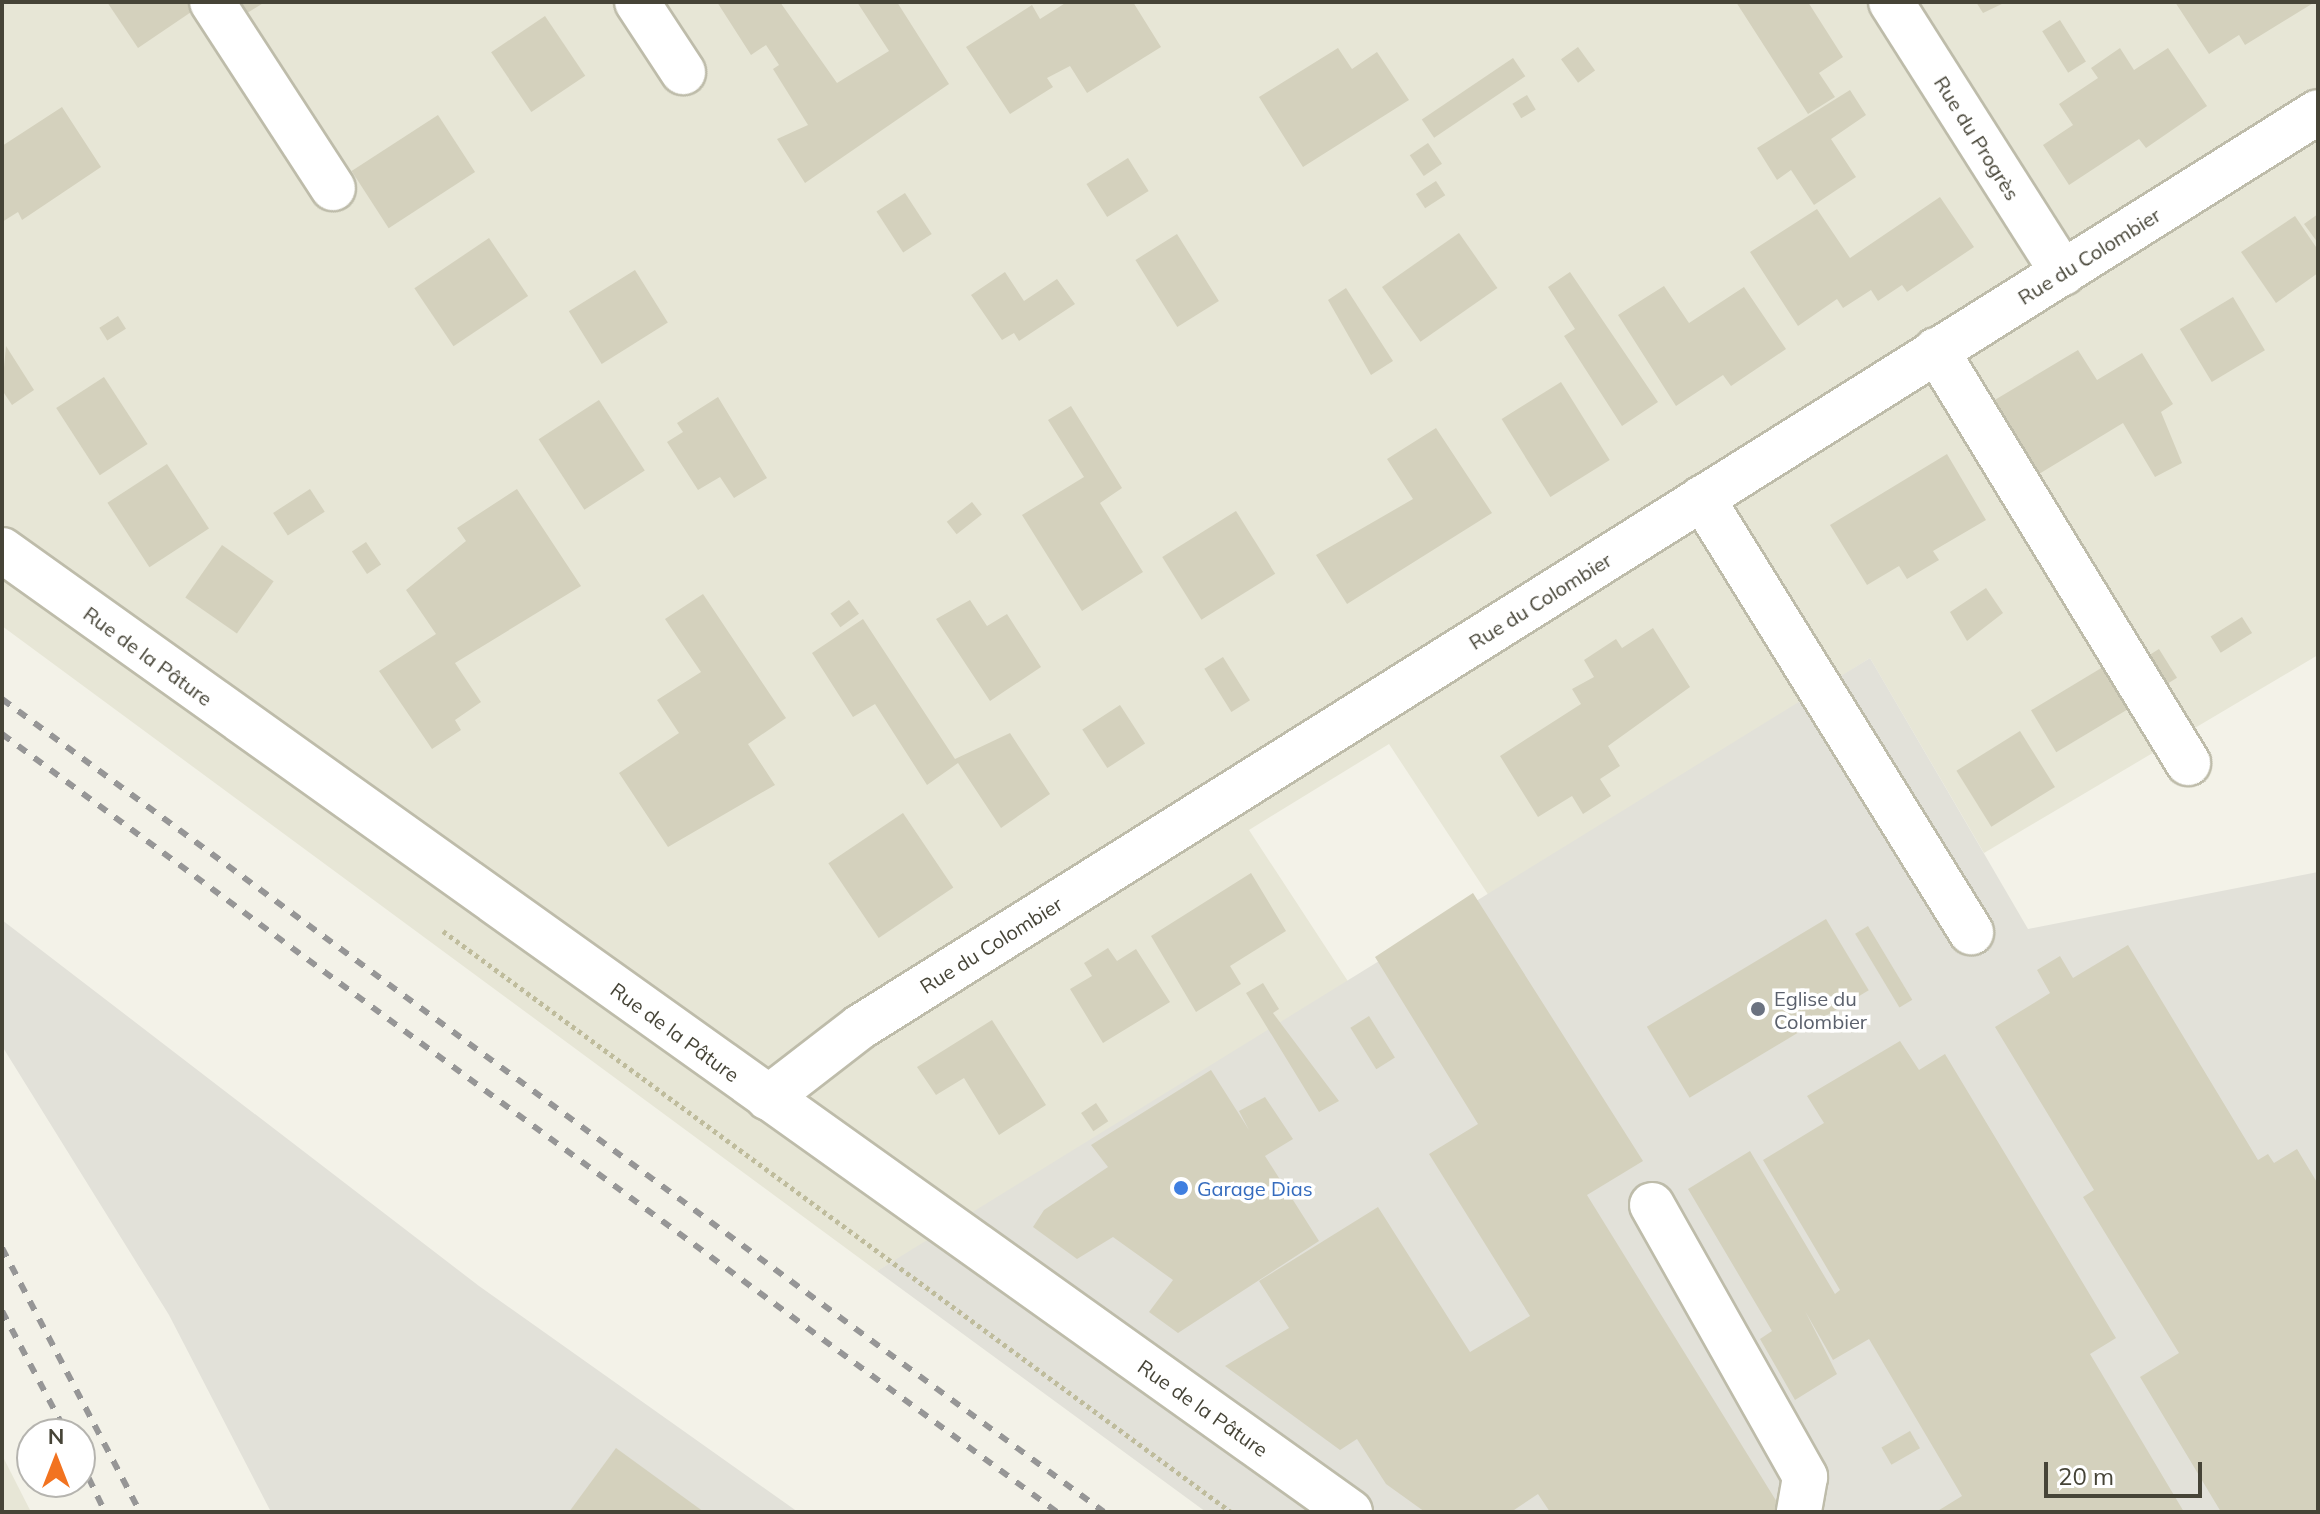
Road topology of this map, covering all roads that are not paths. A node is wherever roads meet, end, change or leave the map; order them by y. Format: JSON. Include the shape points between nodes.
{"nodes":[{"id":1,"x":212,"y":2,"type":"edge"},
{"id":2,"x":637,"y":2,"type":"edge"},
{"id":3,"x":1891,"y":2,"type":"edge"},
{"id":4,"x":683,"y":72,"type":"dead end"},
{"id":5,"x":2318,"y":112,"type":"edge"},
{"id":6,"x":333,"y":188,"type":"dead end"},
{"id":7,"x":2063,"y":273,"type":"junction"},
{"id":8,"x":1936,"y":350,"type":"junction"},
{"id":9,"x":1702,"y":498,"type":"junction"},
{"id":10,"x":2,"y":550,"type":"edge"},
{"id":11,"x":2188,"y":763,"type":"dead end"},
{"id":12,"x":1971,"y":932,"type":"dead end"},
{"id":13,"x":768,"y":1098,"type":"junction"},
{"id":14,"x":1652,"y":1205,"type":"dead end"},
{"id":15,"x":1350,"y":1512,"type":"edge"},
{"id":16,"x":1799,"y":1512,"type":"edge"}],
"edges":[{"from":1,"to":6,"type":"street"},
{"from":2,"to":4,"type":"street"},
{"from":3,"to":7,"type":"street","name":"Rue du Progrès"},
{"from":5,"to":7,"type":"street","name":"Rue du Colombier"},
{"from":7,"to":8,"type":"street","name":"Rue du Colombier"},
{"from":8,"to":9,"type":"street","name":"Rue du Colombier"},
{"from":8,"to":11,"type":"street"},
{"from":9,"to":12,"type":"street"},
{"from":9,"to":13,"type":"street","name":"Rue du Colombier","via":[[860,1027]]},
{"from":10,"to":13,"type":"street","name":"Rue de la Pâture"},
{"from":13,"to":15,"type":"street","name":"Rue de la Pâture"},
{"from":14,"to":16,"type":"street","via":[[1805,1477]]}]}
